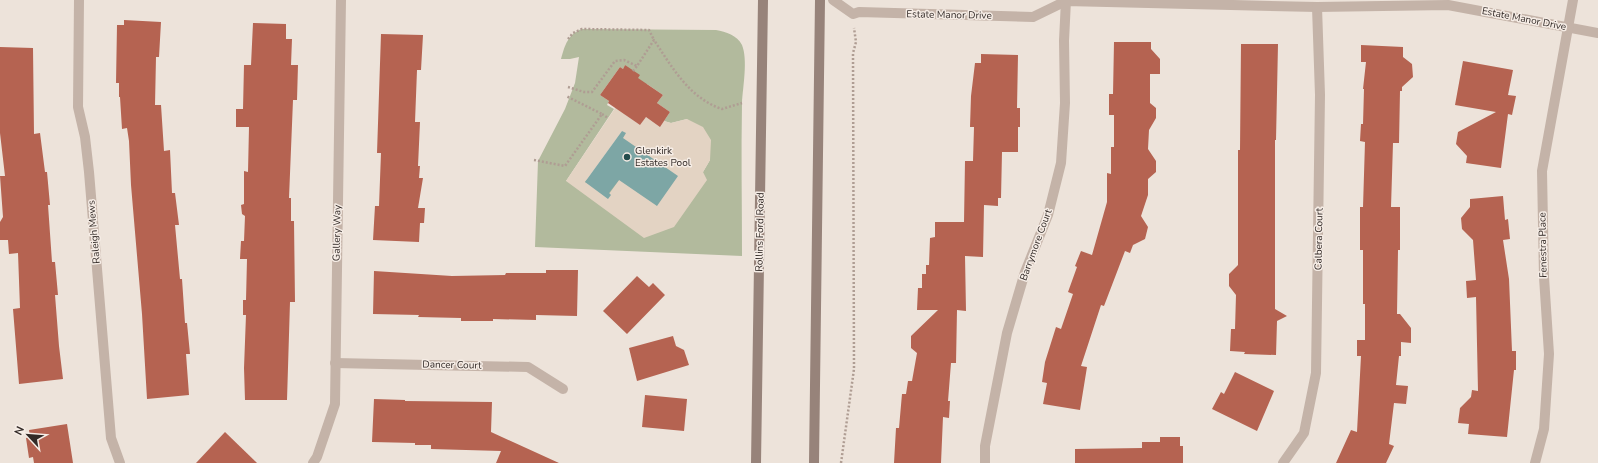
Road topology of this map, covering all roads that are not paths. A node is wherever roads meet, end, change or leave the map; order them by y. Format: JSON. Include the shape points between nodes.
{"nodes":[{"id":1,"x":79,"y":0,"type":"edge"},
{"id":2,"x":341,"y":0,"type":"edge"},
{"id":3,"x":763,"y":0,"type":"edge"},
{"id":4,"x":820,"y":0,"type":"edge"},
{"id":5,"x":833,"y":0,"type":"edge"},
{"id":6,"x":1066,"y":0,"type":"edge"},
{"id":7,"x":1573,"y":0,"type":"edge"},
{"id":8,"x":1317,"y":7,"type":"junction"},
{"id":9,"x":1569,"y":28,"type":"junction"},
{"id":10,"x":1598,"y":33,"type":"edge"},
{"id":11,"x":335,"y":363,"type":"junction"},
{"id":12,"x":563,"y":389,"type":"dead end"},
{"id":13,"x":120,"y":463,"type":"edge"},
{"id":14,"x":313,"y":463,"type":"edge"},
{"id":15,"x":756,"y":463,"type":"edge"},
{"id":16,"x":814,"y":463,"type":"edge"},
{"id":17,"x":985,"y":463,"type":"edge"},
{"id":18,"x":1283,"y":463,"type":"edge"},
{"id":19,"x":1535,"y":463,"type":"edge"}],
"edges":[{"from":1,"to":13,"type":"street","name":"Raleigh Mews","via":[[78,106],[89,172],[111,438]]},
{"from":2,"to":11,"type":"street","name":"Gallery Way"},
{"from":3,"to":15,"type":"main road","name":"Rollins Ford Road"},
{"from":4,"to":16,"type":"main road"},
{"from":5,"to":6,"type":"street","name":"Estate Manor Drive","via":[[853,14],[859,12],[1033,17]]},
{"from":6,"to":8,"type":"street","name":"Estate Manor Drive"},
{"from":6,"to":17,"type":"street","name":"Barrymore Court","via":[[1065,103],[1061,163],[1048,215],[1024,272],[1007,333]]},
{"from":7,"to":9,"type":"street","name":"Fenestra Place"},
{"from":8,"to":9,"type":"street","name":"Estate Manor Drive","via":[[1448,5]]},
{"from":8,"to":18,"type":"street","name":"Calbera Court","via":[[1320,103],[1316,373],[1304,433]]},
{"from":9,"to":10,"type":"street","name":"Estate Manor Drive"},
{"from":9,"to":19,"type":"street","name":"Fenestra Place","via":[[1542,171],[1544,277],[1549,354],[1544,429]]},
{"from":11,"to":12,"type":"street","name":"Dancer Court","via":[[528,367]]},
{"from":11,"to":14,"type":"street","name":"Gallery Way","via":[[335,404]]}]}
